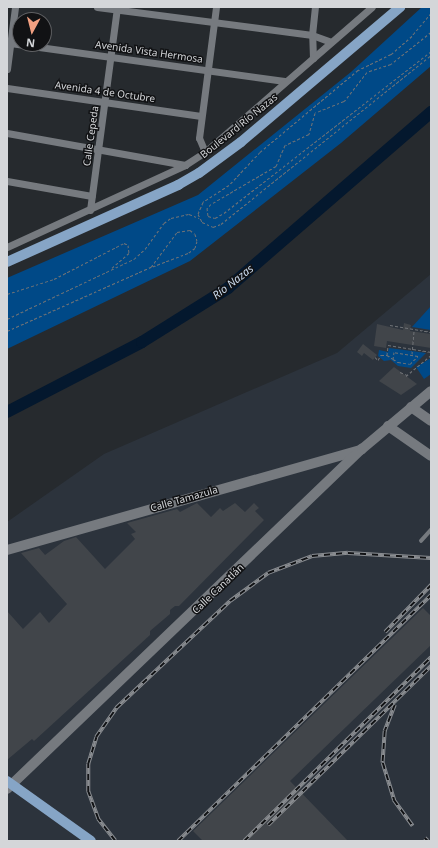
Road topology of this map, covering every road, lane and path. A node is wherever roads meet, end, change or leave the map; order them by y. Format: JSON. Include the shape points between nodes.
{"nodes":[{"id":1,"x":15,"y":7,"type":"edge"},
{"id":2,"x":96,"y":7,"type":"edge"},
{"id":3,"x":216,"y":7,"type":"edge"},
{"id":4,"x":315,"y":7,"type":"edge"},
{"id":5,"x":372,"y":7,"type":"edge"},
{"id":6,"x":400,"y":7,"type":"edge"},
{"id":7,"x":117,"y":8,"type":"edge"},
{"id":8,"x":431,"y":13,"type":"edge"},
{"id":9,"x":214,"y":23,"type":"junction"},
{"id":10,"x":431,"y":32,"type":"edge"},
{"id":11,"x":312,"y":35,"type":"junction"},
{"id":12,"x":331,"y":42,"type":"junction"},
{"id":13,"x":10,"y":43,"type":"junction"},
{"id":14,"x":431,"y":51,"type":"edge"},
{"id":15,"x":431,"y":55,"type":"edge"},
{"id":16,"x":110,"y":57,"type":"junction"},
{"id":17,"x":313,"y":58,"type":"junction"},
{"id":18,"x":7,"y":69,"type":"edge"},
{"id":19,"x":208,"y":70,"type":"junction"},
{"id":20,"x":284,"y":82,"type":"junction"},
{"id":21,"x":7,"y":88,"type":"edge"},
{"id":22,"x":105,"y":103,"type":"junction"},
{"id":23,"x":201,"y":116,"type":"junction"},
{"id":24,"x":7,"y":134,"type":"edge"},
{"id":25,"x":98,"y":151,"type":"junction"},
{"id":26,"x":205,"y":152,"type":"junction"},
{"id":27,"x":185,"y":165,"type":"junction"},
{"id":28,"x":7,"y":181,"type":"edge"},
{"id":29,"x":92,"y":196,"type":"junction"},
{"id":30,"x":90,"y":210,"type":"junction"},
{"id":31,"x":199,"y":218,"type":"junction"},
{"id":32,"x":7,"y":247,"type":"edge"},
{"id":33,"x":7,"y":262,"type":"edge"},
{"id":34,"x":152,"y":267,"type":"junction"},
{"id":35,"x":110,"y":270,"type":"junction"},
{"id":36,"x":7,"y":294,"type":"edge"},
{"id":37,"x":7,"y":319,"type":"edge"},
{"id":38,"x":390,"y":325,"type":"dead end"},
{"id":39,"x":414,"y":329,"type":"junction"},
{"id":40,"x":7,"y":331,"type":"edge"},
{"id":41,"x":431,"y":332,"type":"edge"},
{"id":42,"x":412,"y":349,"type":"junction"},
{"id":43,"x":431,"y":352,"type":"edge"},
{"id":44,"x":387,"y":355,"type":"junction"},
{"id":45,"x":412,"y":355,"type":"junction"},
{"id":46,"x":431,"y":355,"type":"edge"},
{"id":47,"x":375,"y":358,"type":"dead end"},
{"id":48,"x":393,"y":359,"type":"junction"},
{"id":49,"x":400,"y":372,"type":"dead end"},
{"id":50,"x":431,"y":391,"type":"edge"},
{"id":51,"x":411,"y":407,"type":"junction"},
{"id":52,"x":431,"y":421,"type":"edge"},
{"id":53,"x":388,"y":426,"type":"junction"},
{"id":54,"x":362,"y":449,"type":"junction"},
{"id":55,"x":431,"y":456,"type":"edge"},
{"id":56,"x":431,"y":530,"type":"edge"},
{"id":57,"x":421,"y":541,"type":"dead end"},
{"id":58,"x":7,"y":550,"type":"edge"},
{"id":59,"x":9,"y":785,"type":"edge"},
{"id":60,"x":91,"y":841,"type":"edge"}],
"edges":[{"from":1,"to":13,"type":"street"},
{"from":2,"to":7,"type":"street"},
{"from":3,"to":9,"type":"street"},
{"from":4,"to":11,"type":"street"},
{"from":5,"to":12,"type":"street","name":"Boulevard Río Nazas"},
{"from":6,"to":33,"type":"main road","name":"Boulevard Río Nazas","via":[[241,142],[199,173],[178,185]]},
{"from":7,"to":9,"type":"street"},
{"from":7,"to":16,"type":"street","name":"Calle Cepeda"},
{"from":8,"to":31,"type":"path","via":[[412,36],[391,54],[358,70],[260,152],[238,177],[204,202],[199,210]]},
{"from":9,"to":11,"type":"street"},
{"from":9,"to":19,"type":"street"},
{"from":10,"to":14,"type":"path","via":[[391,64],[367,72],[344,100],[315,113],[309,134],[285,145],[276,166],[211,204],[206,208],[208,216],[215,218],[224,213]]},
{"from":11,"to":12,"type":"street"},
{"from":11,"to":17,"type":"street"},
{"from":12,"to":17,"type":"street","name":"Boulevard Río Nazas"},
{"from":13,"to":16,"type":"street","name":"Avenida Vista Hermosa"},
{"from":13,"to":18,"type":"street"},
{"from":15,"to":31,"type":"path","via":[[221,224],[209,227]]},
{"from":16,"to":19,"type":"street","name":"Avenida Vista Hermosa"},
{"from":16,"to":22,"type":"street","name":"Calle Cepeda"},
{"from":17,"to":20,"type":"street","name":"Boulevard Río Nazas"},
{"from":19,"to":20,"type":"street","name":"Avenida Vista Hermosa"},
{"from":19,"to":23,"type":"street"},
{"from":20,"to":26,"type":"street","name":"Boulevard Río Nazas"},
{"from":21,"to":22,"type":"street","name":"Avenida 4 de Octubre"},
{"from":22,"to":23,"type":"street","name":"Avenida 4 de Octubre"},
{"from":22,"to":25,"type":"street","name":"Calle Cepeda"},
{"from":23,"to":26,"type":"street","via":[[199,138]]},
{"from":24,"to":25,"type":"street"},
{"from":25,"to":27,"type":"street"},
{"from":25,"to":29,"type":"street","name":"Calle Cepeda"},
{"from":26,"to":27,"type":"street","name":"Boulevard Río Nazas"},
{"from":27,"to":30,"type":"street","name":"Boulevard Río Nazas"},
{"from":28,"to":29,"type":"street"},
{"from":29,"to":30,"type":"street","name":"Calle Cepeda"},
{"from":30,"to":32,"type":"street","name":"Boulevard Río Nazas"},
{"from":31,"to":35,"type":"path","via":[[189,214],[171,218],[134,259]]},
{"from":34,"to":34,"type":"path","via":[[177,232],[190,230],[195,234],[195,248]]},
{"from":34,"to":40,"type":"path"},
{"from":35,"to":36,"type":"path","via":[[129,253],[128,245],[124,243],[54,278]]},
{"from":35,"to":37,"type":"path"},
{"from":38,"to":39,"type":"path"},
{"from":39,"to":41,"type":"path"},
{"from":39,"to":42,"type":"path"},
{"from":42,"to":43,"type":"path"},
{"from":42,"to":44,"type":"path","via":[[388,345]]},
{"from":42,"to":45,"type":"path"},
{"from":44,"to":47,"type":"path","via":[[381,355],[378,360]]},
{"from":44,"to":48,"type":"path"},
{"from":45,"to":48,"type":"path","via":[[394,352]]},
{"from":45,"to":48,"type":"path","via":[[418,356],[410,364]]},
{"from":46,"to":49,"type":"path","via":[[407,376]]},
{"from":50,"to":51,"type":"street","name":"Calle Canatlán"},
{"from":51,"to":52,"type":"street"},
{"from":51,"to":53,"type":"street","name":"Calle Canatlán"},
{"from":53,"to":54,"type":"street","name":"Calle Canatlán"},
{"from":53,"to":55,"type":"street"},
{"from":54,"to":58,"type":"street","name":"Calle Tamazula"},
{"from":54,"to":59,"type":"street","name":"Calle Canatlán"},
{"from":56,"to":57,"type":"lane"},
{"from":59,"to":60,"type":"main road"}]}
